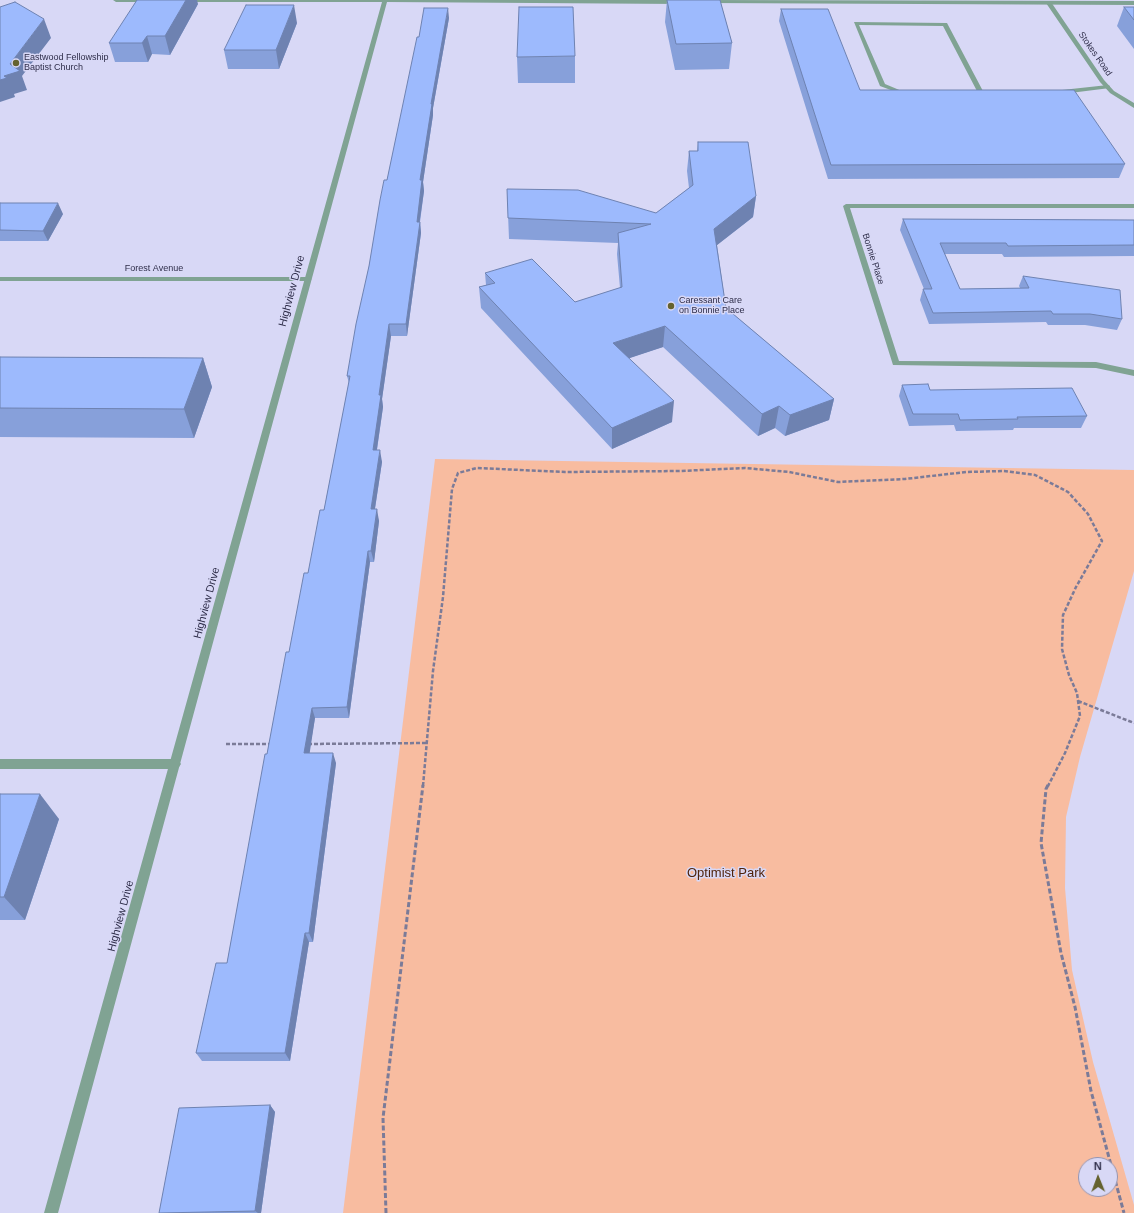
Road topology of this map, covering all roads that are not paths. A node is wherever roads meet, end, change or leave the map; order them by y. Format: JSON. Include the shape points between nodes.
{"nodes":[{"id":1,"x":116,"y":0,"type":"edge"},
{"id":2,"x":155,"y":0,"type":"edge"},
{"id":3,"x":178,"y":0,"type":"edge"},
{"id":4,"x":385,"y":0,"type":"edge"},
{"id":5,"x":702,"y":1,"type":"edge"},
{"id":6,"x":1048,"y":1,"type":"edge"},
{"id":7,"x":687,"y":2,"type":"edge"},
{"id":8,"x":1134,"y":3,"type":"edge"},
{"id":9,"x":1108,"y":87,"type":"junction"},
{"id":10,"x":1057,"y":92,"type":"edge"},
{"id":11,"x":910,"y":94,"type":"edge"},
{"id":12,"x":973,"y":94,"type":"edge"},
{"id":13,"x":981,"y":94,"type":"junction"},
{"id":14,"x":988,"y":94,"type":"edge"},
{"id":15,"x":1134,"y":106,"type":"edge"},
{"id":16,"x":1134,"y":206,"type":"edge"},
{"id":17,"x":0,"y":279,"type":"edge"},
{"id":18,"x":308,"y":279,"type":"junction"},
{"id":19,"x":1134,"y":373,"type":"edge"},
{"id":20,"x":0,"y":764,"type":"edge"},
{"id":21,"x":175,"y":764,"type":"junction"},
{"id":22,"x":51,"y":1213,"type":"edge"}],
"edges":[{"from":1,"to":2,"type":"street"},
{"from":3,"to":4,"type":"street"},
{"from":4,"to":7,"type":"street"},
{"from":4,"to":18,"type":"street","name":"Highview Drive"},
{"from":5,"to":6,"type":"street"},
{"from":6,"to":8,"type":"street"},
{"from":6,"to":9,"type":"street","name":"Stokes Road"},
{"from":9,"to":10,"type":"street"},
{"from":9,"to":15,"type":"street","name":"Stokes Road"},
{"from":11,"to":13,"type":"street","via":[[902,94],[882,85],[856,23],[945,24]]},
{"from":12,"to":13,"type":"street"},
{"from":13,"to":14,"type":"street"},
{"from":16,"to":19,"type":"street","name":"Bonnie Place","via":[[846,206],[896,363],[1096,365]]},
{"from":17,"to":18,"type":"street","name":"Forest Avenue"},
{"from":18,"to":21,"type":"street","name":"Highview Drive"},
{"from":20,"to":21,"type":"street"},
{"from":21,"to":22,"type":"street","name":"Highview Drive"}]}
